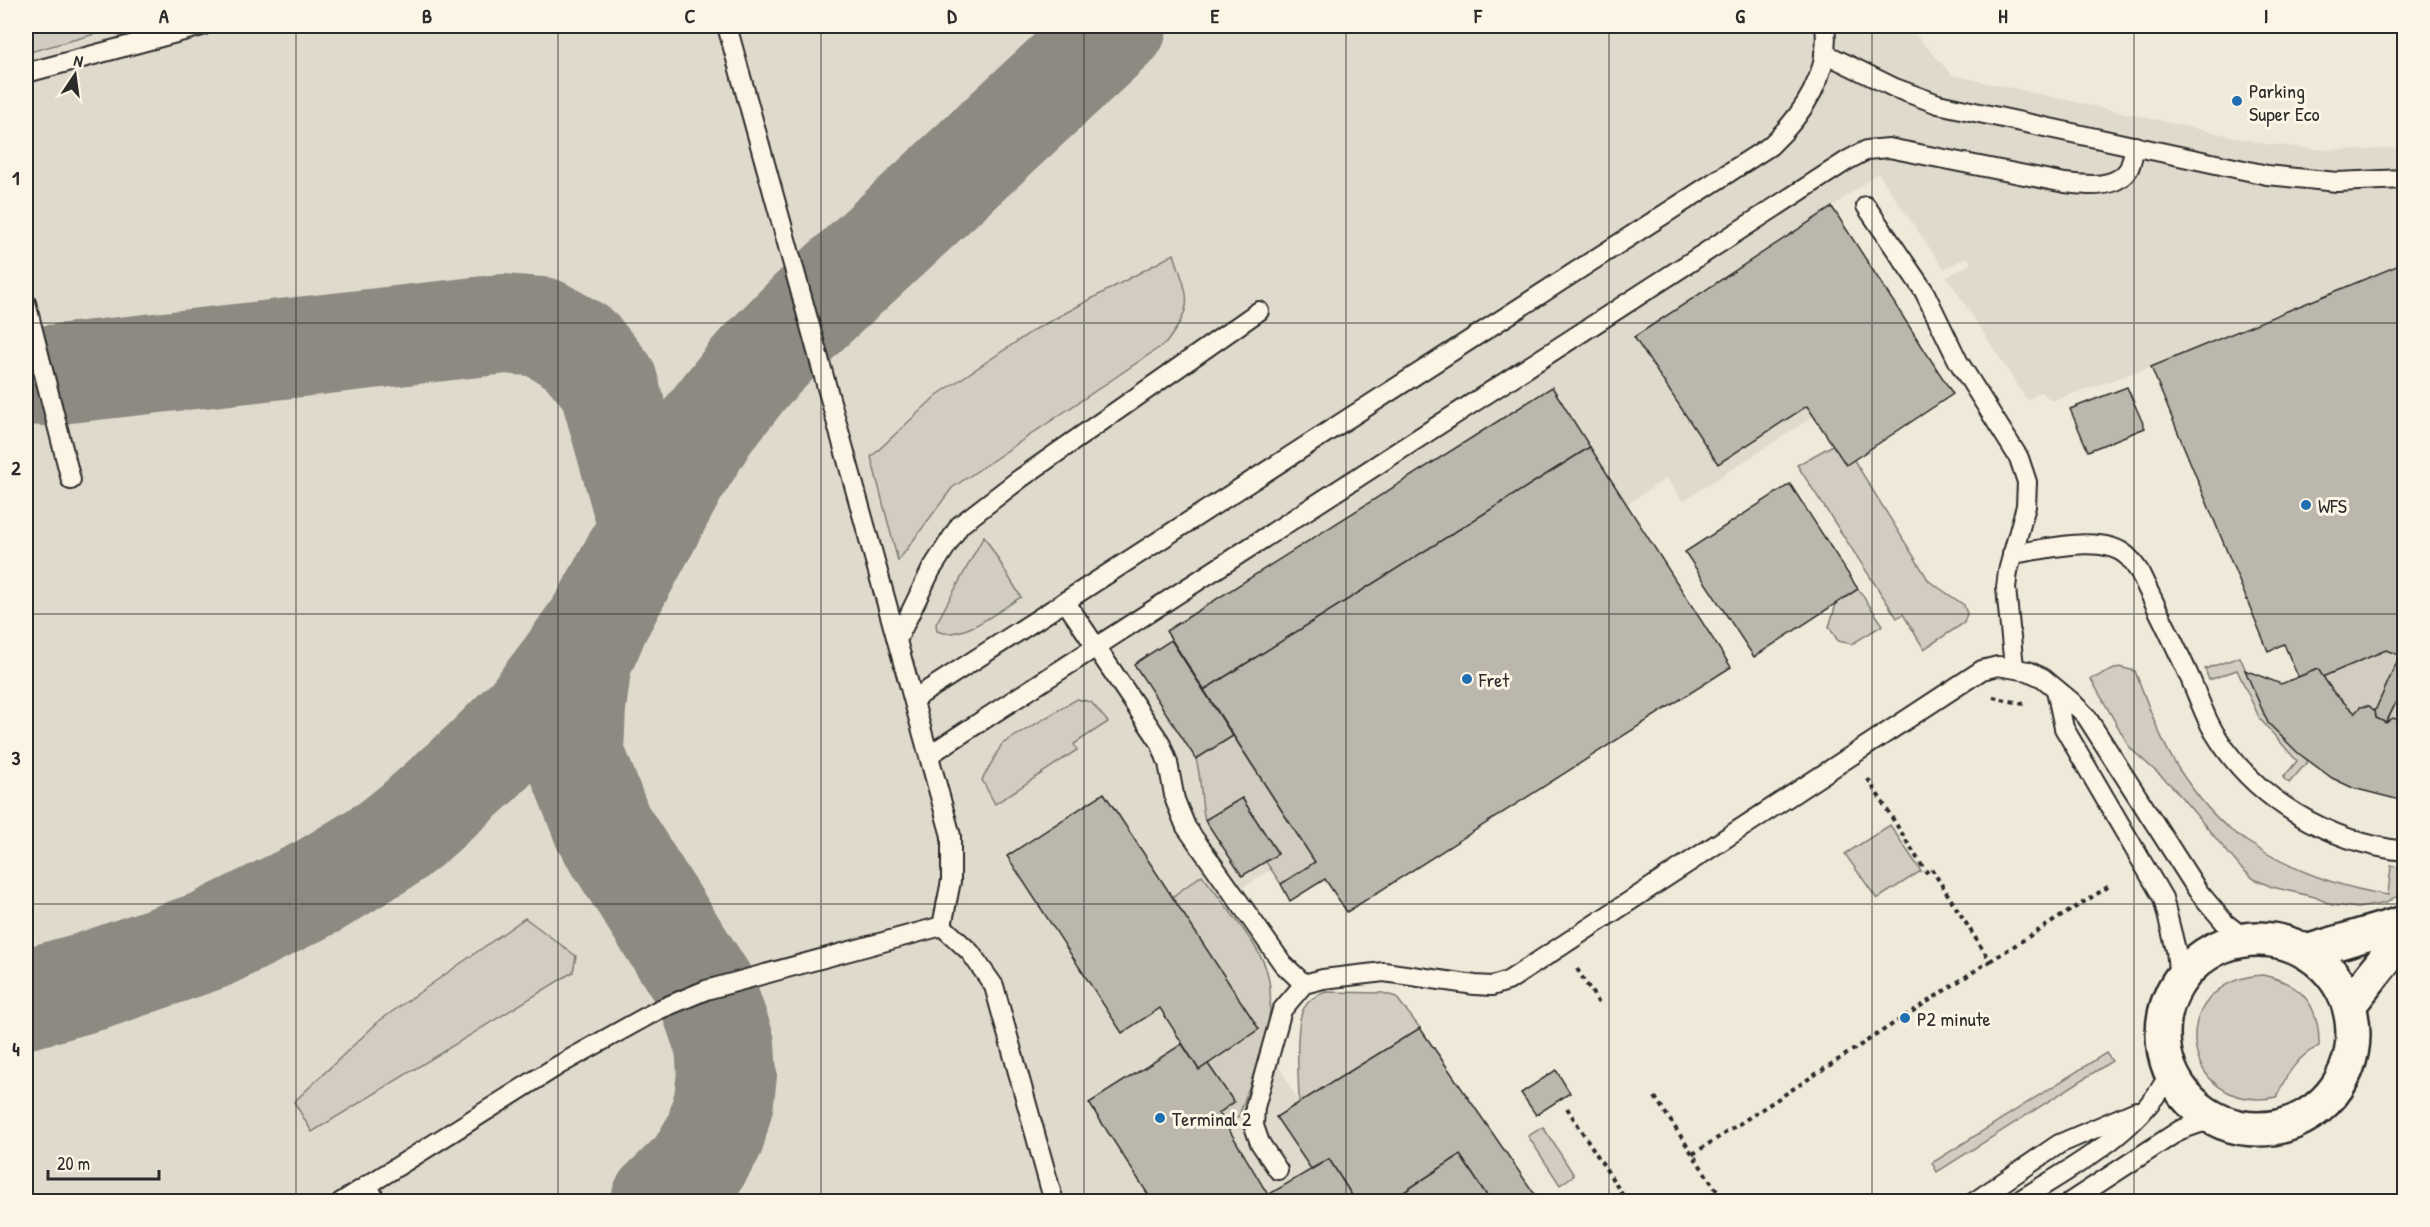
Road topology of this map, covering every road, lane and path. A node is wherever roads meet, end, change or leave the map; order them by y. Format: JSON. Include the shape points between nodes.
{"nodes":[{"id":1,"x":202,"y":26,"type":"edge"},
{"id":2,"x":727,"y":26,"type":"edge"},
{"id":3,"x":1825,"y":26,"type":"edge"},
{"id":4,"x":1824,"y":53,"type":"junction"},
{"id":5,"x":26,"y":74,"type":"edge"},
{"id":6,"x":2135,"y":146,"type":"junction"},
{"id":7,"x":2404,"y":179,"type":"edge"},
{"id":8,"x":1866,"y":206,"type":"dead end"},
{"id":9,"x":26,"y":303,"type":"edge"},
{"id":10,"x":1259,"y":311,"type":"dead end"},
{"id":11,"x":71,"y":480,"type":"dead end"},
{"id":12,"x":2012,"y":554,"type":"junction"},
{"id":13,"x":1065,"y":601,"type":"junction"},
{"id":14,"x":897,"y":640,"type":"junction"},
{"id":15,"x":1096,"y":647,"type":"junction"},
{"id":16,"x":2014,"y":667,"type":"junction"},
{"id":17,"x":2056,"y":690,"type":"junction"},
{"id":18,"x":914,"y":699,"type":"junction"},
{"id":19,"x":929,"y":755,"type":"junction"},
{"id":20,"x":1864,"y":773,"type":"dead end"},
{"id":21,"x":2404,"y":851,"type":"edge"},
{"id":22,"x":2111,"y":885,"type":"dead end"},
{"id":23,"x":2404,"y":923,"type":"edge"},
{"id":24,"x":942,"y":926,"type":"junction"},
{"id":25,"x":2404,"y":936,"type":"edge"},
{"id":26,"x":2247,"y":940,"type":"junction"},
{"id":27,"x":2306,"y":952,"type":"junction"},
{"id":28,"x":1990,"y":961,"type":"junction"},
{"id":29,"x":2179,"y":980,"type":"junction"},
{"id":30,"x":1304,"y":984,"type":"junction"},
{"id":31,"x":2349,"y":1005,"type":"junction"},
{"id":32,"x":2170,"y":1072,"type":"junction"},
{"id":33,"x":1655,"y":1097,"type":"dead end"},
{"id":34,"x":2151,"y":1105,"type":"junction"},
{"id":35,"x":1567,"y":1108,"type":"dead end"},
{"id":36,"x":2222,"y":1122,"type":"junction"},
{"id":37,"x":1693,"y":1154,"type":"junction"},
{"id":38,"x":1278,"y":1170,"type":"dead end"},
{"id":39,"x":367,"y":1185,"type":"junction"},
{"id":40,"x":342,"y":1202,"type":"edge"},
{"id":41,"x":377,"y":1202,"type":"edge"},
{"id":42,"x":1054,"y":1202,"type":"edge"},
{"id":43,"x":1627,"y":1202,"type":"edge"},
{"id":44,"x":1724,"y":1202,"type":"edge"},
{"id":45,"x":1974,"y":1202,"type":"edge"},
{"id":46,"x":2017,"y":1202,"type":"edge"},
{"id":47,"x":2070,"y":1202,"type":"edge"}],
"edges":[{"from":1,"to":5,"type":"lane"},
{"from":2,"to":14,"type":"lane"},
{"from":3,"to":4,"type":"lane"},
{"from":4,"to":6,"type":"lane","via":[[1938,104]]},
{"from":4,"to":13,"type":"lane","via":[[1816,88],[1788,129],[1770,146]]},
{"from":6,"to":7,"type":"lane","via":[[2267,175],[2337,182]]},
{"from":6,"to":15,"type":"lane","via":[[2129,169],[2117,180],[2094,186],[1889,148],[1867,150]]},
{"from":8,"to":12,"type":"lane","via":[[1924,291],[1958,361],[2019,458],[2027,482],[2026,506]]},
{"from":9,"to":11,"type":"lane"},
{"from":10,"to":14,"type":"lane","via":[[960,525],[931,570]]},
{"from":12,"to":16,"type":"lane","via":[[2006,588]]},
{"from":12,"to":21,"type":"lane","via":[[2093,543],[2127,555],[2139,571],[2215,734],[2257,785],[2315,825],[2377,848]]},
{"from":13,"to":15,"type":"lane"},
{"from":13,"to":18,"type":"lane"},
{"from":14,"to":18,"type":"lane"},
{"from":15,"to":19,"type":"lane"},
{"from":15,"to":30,"type":"lane","via":[[1160,742],[1186,827],[1283,964]]},
{"from":16,"to":17,"type":"lane","via":[[2043,678]]},
{"from":16,"to":30,"type":"lane","via":[[1982,670],[1508,981],[1492,986],[1475,985],[1384,972]]},
{"from":17,"to":26,"type":"lane","via":[[2086,716],[2198,891],[2225,923]]},
{"from":17,"to":29,"type":"lane","via":[[2064,728],[2163,898]]},
{"from":18,"to":19,"type":"lane"},
{"from":19,"to":24,"type":"lane","via":[[951,836],[951,881]]},
{"from":20,"to":28,"type":"path","via":[[1926,872],[1931,868]]},
{"from":22,"to":28,"type":"path"},
{"from":23,"to":27,"type":"street"},
{"from":24,"to":39,"type":"lane","via":[[706,990],[658,1010],[559,1065]]},
{"from":24,"to":42,"type":"lane","via":[[970,952],[994,986]]},
{"from":25,"to":31,"type":"street"},
{"from":26,"to":27,"type":"street","via":[[2277,941]]},
{"from":26,"to":29,"type":"street","via":[[2202,956]]},
{"from":27,"to":31,"type":"street","via":[[2332,975]]},
{"from":28,"to":37,"type":"path"},
{"from":29,"to":32,"type":"street","via":[[2169,999],[2162,1031]]},
{"from":30,"to":38,"type":"lane","via":[[1282,1010],[1255,1107],[1254,1126],[1260,1143]]},
{"from":31,"to":36,"type":"street","via":[[2353,1032],[2350,1059],[2339,1084],[2322,1105],[2299,1120],[2273,1128],[2247,1129]]},
{"from":32,"to":34,"type":"lane"},
{"from":32,"to":36,"type":"street","via":[[2200,1110]]},
{"from":33,"to":37,"type":"path"},
{"from":34,"to":45,"type":"lane","via":[[2059,1144]]},
{"from":34,"to":46,"type":"lane","via":[[2115,1136]]},
{"from":35,"to":43,"type":"path"},
{"from":36,"to":47,"type":"lane","via":[[2200,1123],[2180,1130]]},
{"from":37,"to":44,"type":"path"},
{"from":39,"to":40,"type":"lane"},
{"from":39,"to":41,"type":"lane"}]}
